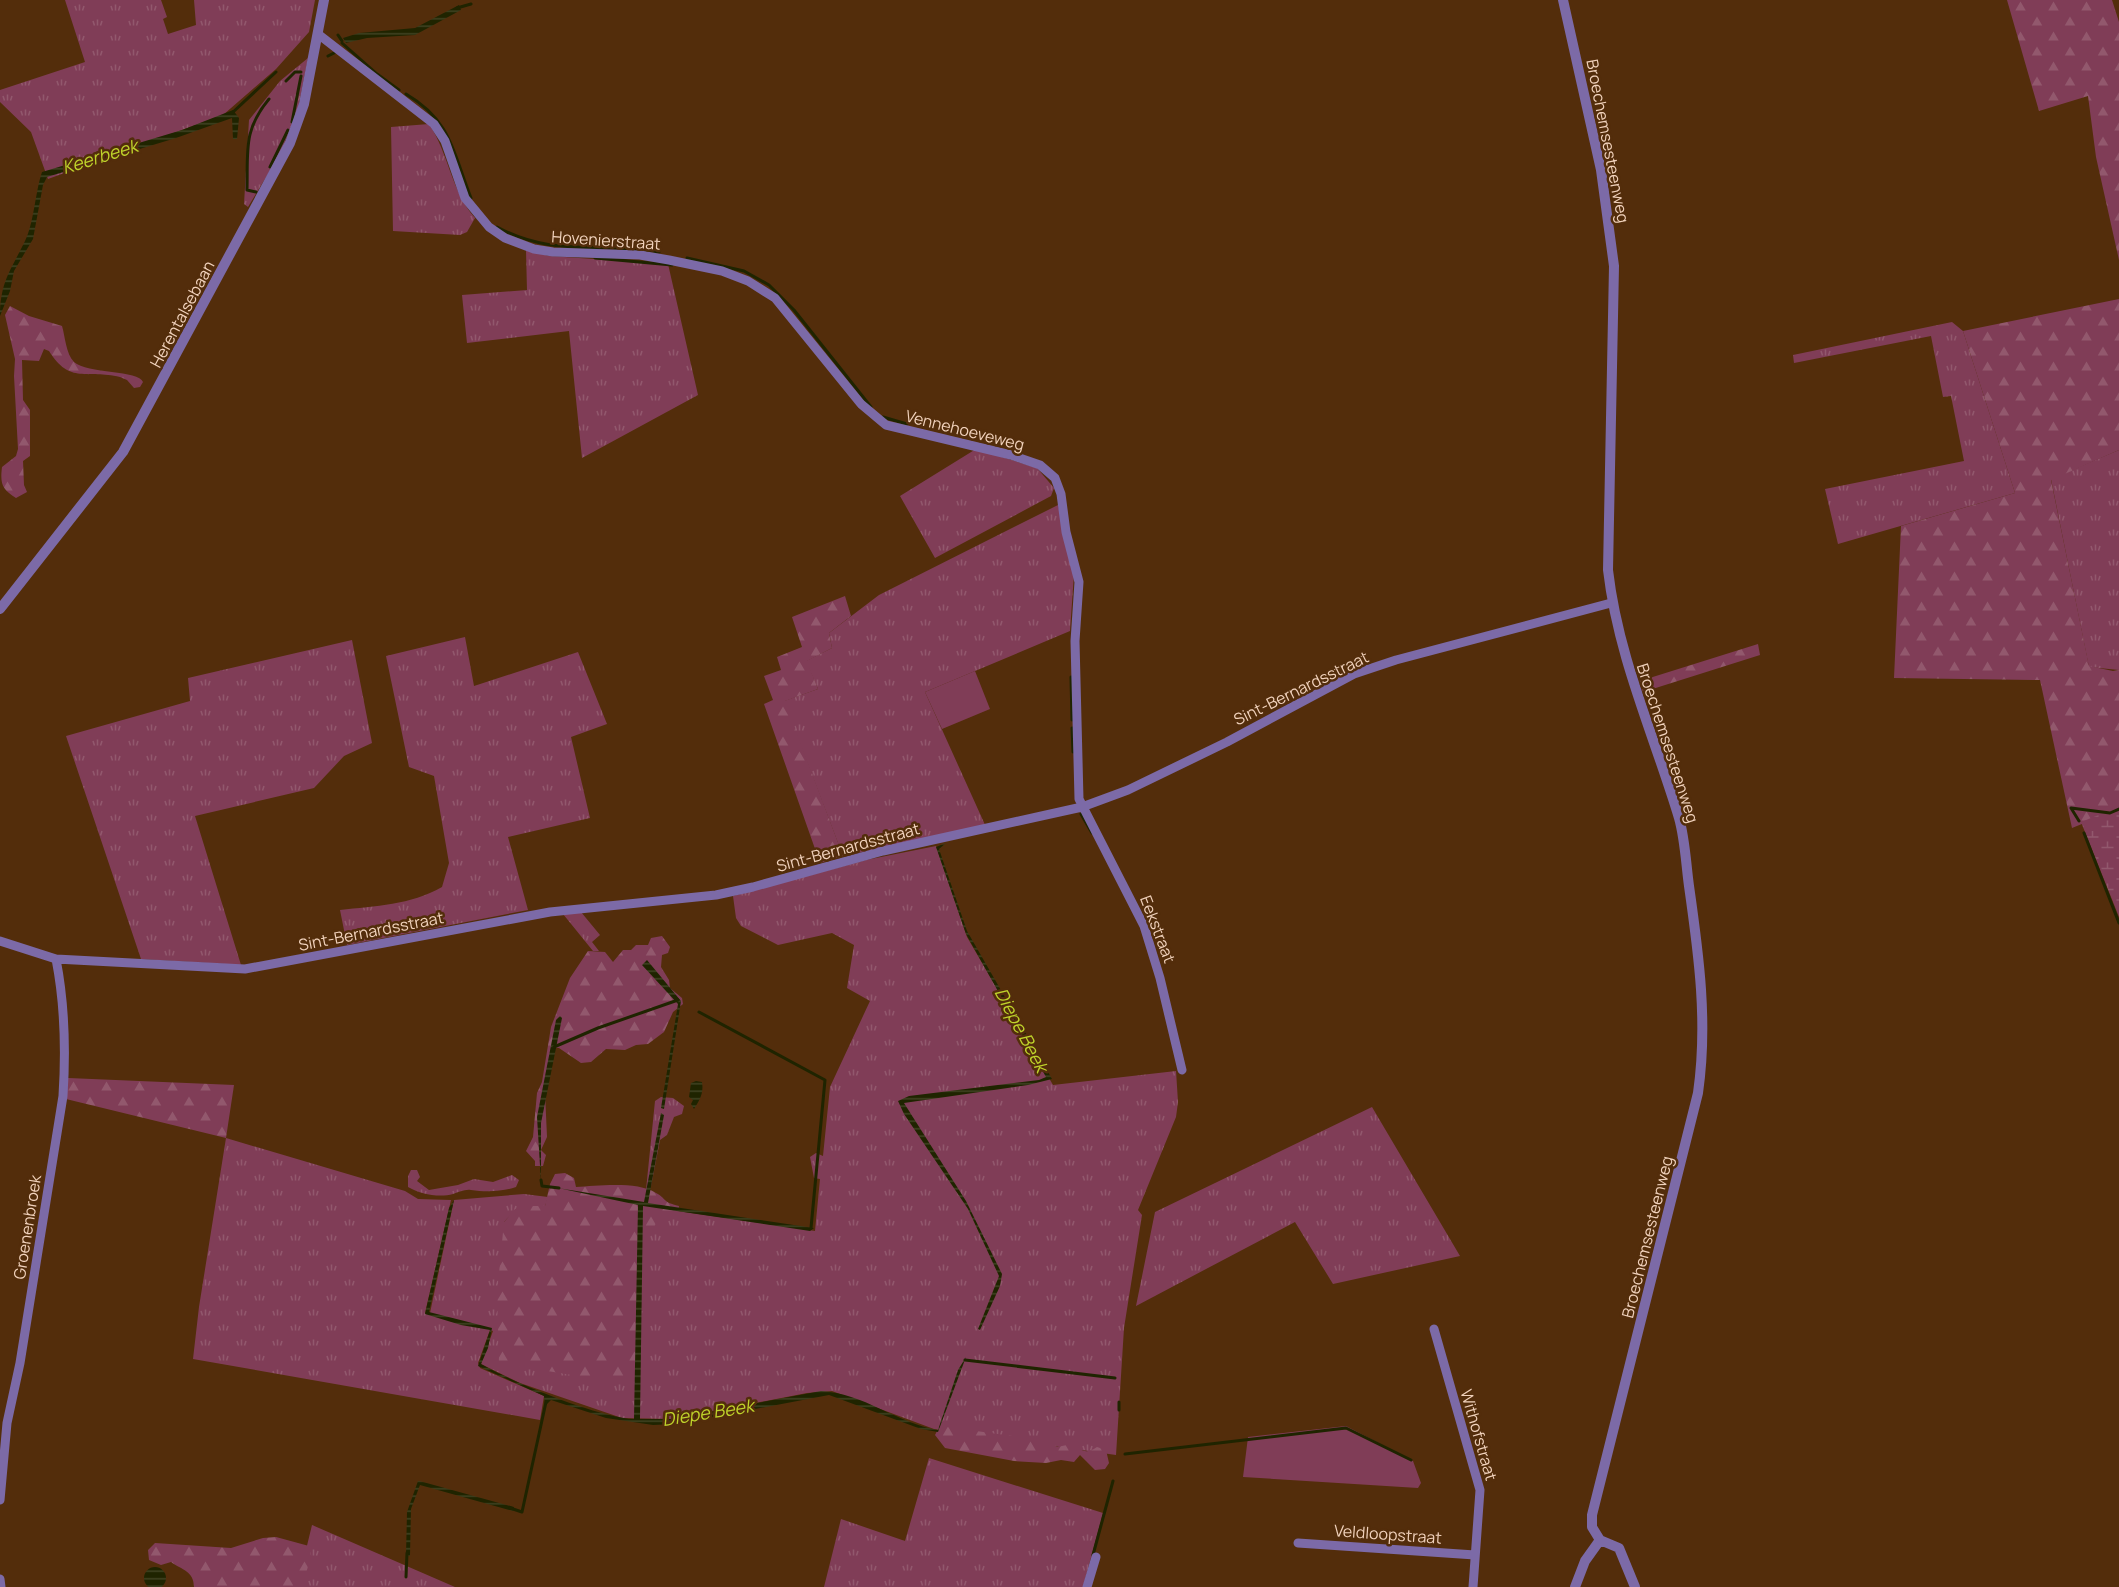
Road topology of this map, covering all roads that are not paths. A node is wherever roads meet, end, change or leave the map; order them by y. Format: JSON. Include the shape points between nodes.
{"nodes":[{"id":1,"x":324,"y":0,"type":"edge"},
{"id":2,"x":1563,"y":0,"type":"edge"},
{"id":3,"x":318,"y":34,"type":"junction"},
{"id":4,"x":703,"y":268,"type":"joint"},
{"id":5,"x":1611,"y":603,"type":"junction"},
{"id":6,"x":0,"y":609,"type":"edge"},
{"id":7,"x":1082,"y":807,"type":"junction"},
{"id":8,"x":0,"y":941,"type":"edge"},
{"id":9,"x":56,"y":959,"type":"junction"},
{"id":10,"x":1182,"y":1070,"type":"dead end"},
{"id":11,"x":1434,"y":1329,"type":"dead end"},
{"id":12,"x":0,"y":1500,"type":"edge"},
{"id":13,"x":1600,"y":1540,"type":"junction"},
{"id":14,"x":1298,"y":1543,"type":"dead end"},
{"id":15,"x":1475,"y":1555,"type":"junction"},
{"id":16,"x":1096,"y":1557,"type":"dead end"},
{"id":17,"x":0,"y":1579,"type":"edge"},
{"id":18,"x":1,"y":1587,"type":"edge"},
{"id":19,"x":1087,"y":1587,"type":"edge"},
{"id":20,"x":1473,"y":1587,"type":"edge"},
{"id":21,"x":1575,"y":1587,"type":"edge"},
{"id":22,"x":1635,"y":1587,"type":"edge"}],
"edges":[{"from":1,"to":3,"type":"street","name":"Herentalsebaan"},
{"from":2,"to":5,"type":"street","name":"Broechemsesteenweg","via":[[1601,170],[1614,266],[1608,570]]},
{"from":3,"to":4,"type":"street","name":"Hovenierstraat","via":[[434,124],[445,141],[465,198],[489,227],[505,238],[553,252],[640,255]]},
{"from":3,"to":6,"type":"street","name":"Herentalsebaan","via":[[304,104],[290,143],[123,452]]},
{"from":4,"to":7,"type":"street","name":"Vennehoeveweg","via":[[748,281],[775,298],[861,404],[886,425],[1011,455],[1040,465],[1055,478],[1079,582],[1075,666],[1077,788]]},
{"from":5,"to":7,"type":"street","name":"Sint-Bernardsstraat","via":[[1354,674],[1227,742],[1128,790]]},
{"from":5,"to":13,"type":"street","name":"Broechemsesteenweg","via":[[1620,642],[1680,821],[1698,943],[1704,1029],[1698,1093],[1592,1515],[1592,1527]]},
{"from":7,"to":9,"type":"street","name":"Sint-Bernardsstraat","via":[[883,850],[726,893],[550,912],[259,967]]},
{"from":7,"to":10,"type":"street","name":"Eekstraat","via":[[1143,926]]},
{"from":8,"to":9,"type":"street","name":"Sint-Bernardsstraat"},
{"from":9,"to":12,"type":"street","name":"Groenenbroek","via":[[64,1014],[63,1096],[7,1423]]},
{"from":11,"to":15,"type":"street","name":"Withofstraat","via":[[1480,1490]]},
{"from":13,"to":21,"type":"street","via":[[1585,1561]]},
{"from":13,"to":22,"type":"street","via":[[1619,1548]]},
{"from":14,"to":15,"type":"street","name":"Veldloopstraat"},
{"from":15,"to":20,"type":"street","name":"Withofstraat"},
{"from":16,"to":19,"type":"street"},
{"from":17,"to":18,"type":"street"}]}
